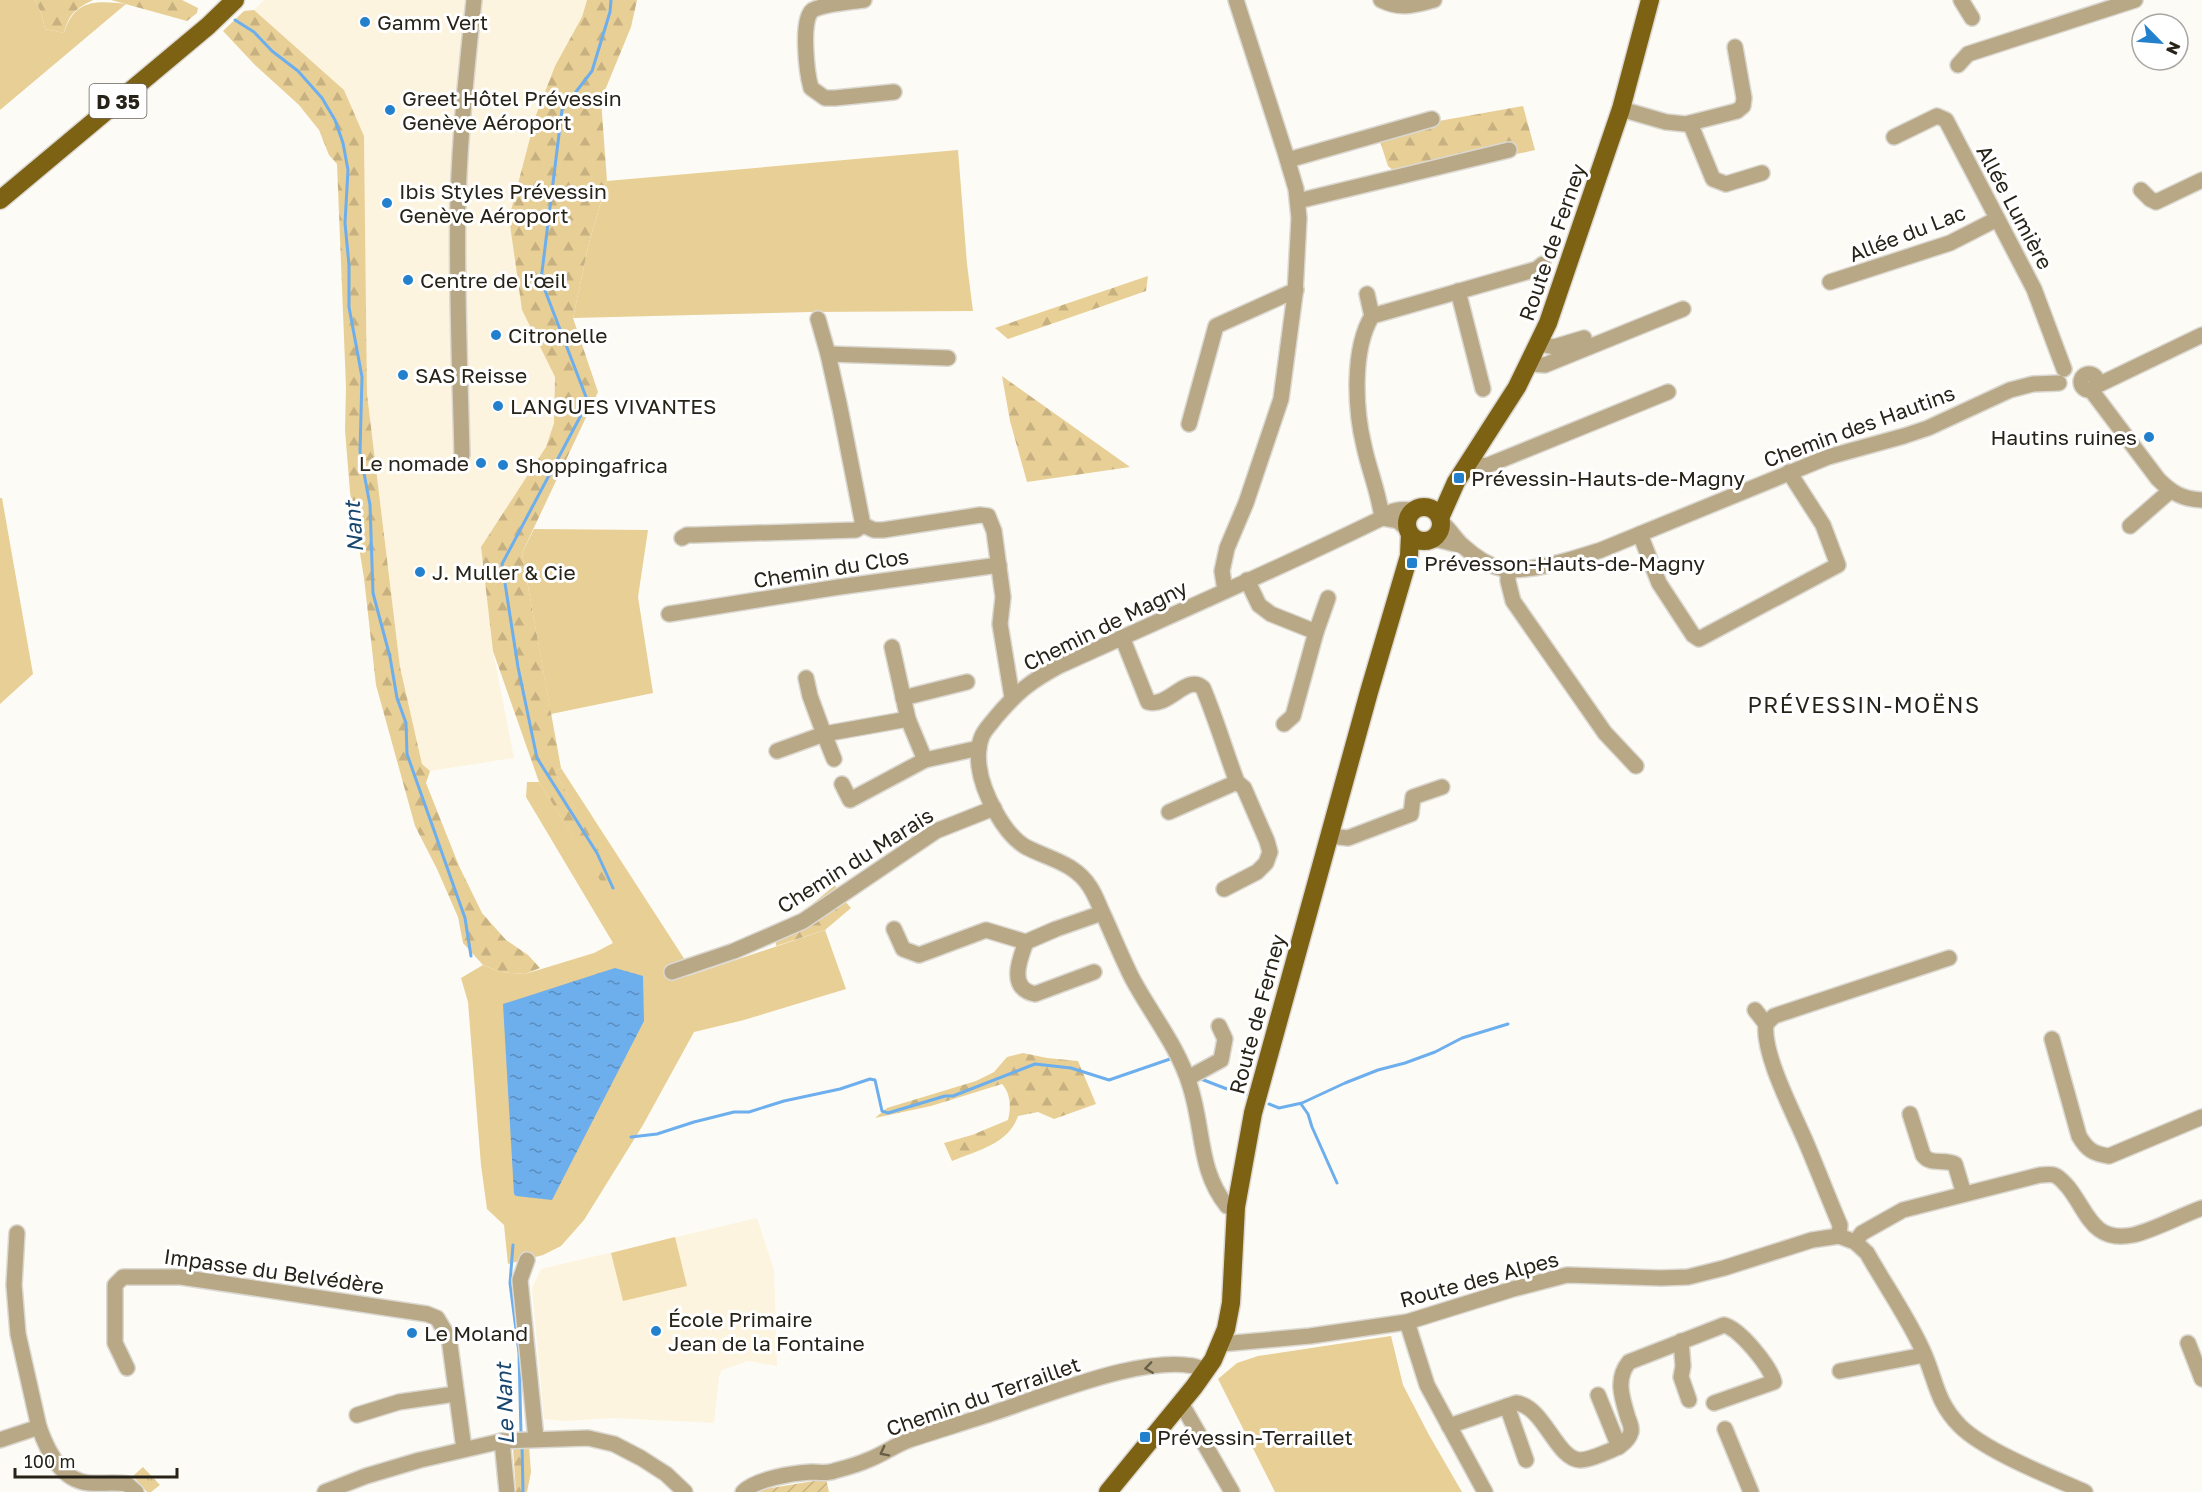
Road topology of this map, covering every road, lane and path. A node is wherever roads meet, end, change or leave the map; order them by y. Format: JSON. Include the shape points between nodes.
{"nodes":[{"id":1,"x":235,"y":0,"type":"edge"},
{"id":2,"x":474,"y":0,"type":"edge"},
{"id":3,"x":864,"y":0,"type":"edge"},
{"id":4,"x":1236,"y":0,"type":"edge"},
{"id":5,"x":1381,"y":0,"type":"edge"},
{"id":6,"x":1434,"y":0,"type":"edge"},
{"id":7,"x":1650,"y":0,"type":"edge"},
{"id":8,"x":1961,"y":0,"type":"edge"},
{"id":9,"x":2135,"y":0,"type":"edge"},
{"id":10,"x":1972,"y":18,"type":"dead end"},
{"id":11,"x":1735,"y":47,"type":"dead end"},
{"id":12,"x":1958,"y":65,"type":"dead end"},
{"id":13,"x":894,"y":92,"type":"dead end"},
{"id":14,"x":1621,"y":109,"type":"junction"},
{"id":15,"x":1432,"y":119,"type":"dead end"},
{"id":16,"x":1690,"y":123,"type":"junction"},
{"id":17,"x":1894,"y":136,"type":"dead end"},
{"id":18,"x":1509,"y":150,"type":"dead end"},
{"id":19,"x":1288,"y":160,"type":"junction"},
{"id":20,"x":1762,"y":173,"type":"dead end"},
{"id":21,"x":2202,"y":180,"type":"edge"},
{"id":22,"x":2141,"y":190,"type":"dead end"},
{"id":23,"x":0,"y":200,"type":"edge"},
{"id":24,"x":1298,"y":201,"type":"junction"},
{"id":25,"x":1997,"y":219,"type":"junction"},
{"id":26,"x":1543,"y":264,"type":"dead end"},
{"id":27,"x":1830,"y":282,"type":"dead end"},
{"id":28,"x":1296,"y":290,"type":"junction"},
{"id":29,"x":1458,"y":291,"type":"junction"},
{"id":30,"x":1367,"y":294,"type":"dead end"},
{"id":31,"x":1372,"y":316,"type":"junction"},
{"id":32,"x":818,"y":319,"type":"dead end"},
{"id":33,"x":2202,"y":335,"type":"edge"},
{"id":34,"x":1540,"y":344,"type":"junction"},
{"id":35,"x":828,"y":354,"type":"junction"},
{"id":36,"x":948,"y":358,"type":"dead end"},
{"id":37,"x":1529,"y":364,"type":"junction"},
{"id":38,"x":2077,"y":379,"type":"junction"},
{"id":39,"x":1484,"y":389,"type":"dead end"},
{"id":40,"x":1668,"y":392,"type":"dead end"},
{"id":41,"x":1189,"y":424,"type":"dead end"},
{"id":42,"x":462,"y":455,"type":"dead end"},
{"id":43,"x":1470,"y":462,"type":"junction"},
{"id":44,"x":1789,"y":472,"type":"junction"},
{"id":45,"x":1456,"y":482,"type":"junction"},
{"id":46,"x":2169,"y":491,"type":"junction"},
{"id":47,"x":2202,"y":500,"type":"edge"},
{"id":48,"x":1419,"y":508,"type":"junction"},
{"id":49,"x":1382,"y":518,"type":"junction"},
{"id":50,"x":1441,"y":520,"type":"junction"},
{"id":51,"x":863,"y":525,"type":"junction"},
{"id":52,"x":2130,"y":526,"type":"dead end"},
{"id":53,"x":1640,"y":534,"type":"junction"},
{"id":54,"x":1417,"y":536,"type":"junction"},
{"id":55,"x":682,"y":538,"type":"dead end"},
{"id":56,"x":1463,"y":546,"type":"junction"},
{"id":57,"x":999,"y":565,"type":"junction"},
{"id":58,"x":1508,"y":570,"type":"junction"},
{"id":59,"x":1247,"y":580,"type":"junction"},
{"id":60,"x":1225,"y":590,"type":"junction"},
{"id":61,"x":1328,"y":598,"type":"dead end"},
{"id":62,"x":669,"y":615,"type":"dead end"},
{"id":63,"x":1316,"y":632,"type":"junction"},
{"id":64,"x":1122,"y":637,"type":"junction"},
{"id":65,"x":892,"y":647,"type":"dead end"},
{"id":66,"x":806,"y":678,"type":"dead end"},
{"id":67,"x":967,"y":682,"type":"dead end"},
{"id":68,"x":1012,"y":697,"type":"junction"},
{"id":69,"x":903,"y":698,"type":"junction"},
{"id":70,"x":908,"y":719,"type":"junction"},
{"id":71,"x":1284,"y":724,"type":"dead end"},
{"id":72,"x":824,"y":734,"type":"junction"},
{"id":73,"x":979,"y":748,"type":"junction"},
{"id":74,"x":777,"y":752,"type":"dead end"},
{"id":75,"x":834,"y":759,"type":"dead end"},
{"id":76,"x":926,"y":760,"type":"junction"},
{"id":77,"x":1636,"y":766,"type":"dead end"},
{"id":78,"x":1237,"y":782,"type":"junction"},
{"id":79,"x":842,"y":784,"type":"dead end"},
{"id":80,"x":1442,"y":787,"type":"dead end"},
{"id":81,"x":994,"y":808,"type":"junction"},
{"id":82,"x":1169,"y":812,"type":"dead end"},
{"id":83,"x":1329,"y":836,"type":"junction"},
{"id":84,"x":1224,"y":889,"type":"dead end"},
{"id":85,"x":1102,"y":913,"type":"junction"},
{"id":86,"x":894,"y":929,"type":"dead end"},
{"id":87,"x":1026,"y":942,"type":"junction"},
{"id":88,"x":1949,"y":958,"type":"dead end"},
{"id":89,"x":672,"y":972,"type":"dead end"},
{"id":90,"x":1094,"y":972,"type":"dead end"},
{"id":91,"x":1755,"y":1010,"type":"dead end"},
{"id":92,"x":1766,"y":1024,"type":"junction"},
{"id":93,"x":1220,"y":1026,"type":"dead end"},
{"id":94,"x":2052,"y":1040,"type":"dead end"},
{"id":95,"x":1188,"y":1078,"type":"junction"},
{"id":96,"x":1910,"y":1114,"type":"dead end"},
{"id":97,"x":2202,"y":1117,"type":"edge"},
{"id":98,"x":1964,"y":1194,"type":"junction"},
{"id":99,"x":1236,"y":1207,"type":"junction"},
{"id":100,"x":2202,"y":1208,"type":"edge"},
{"id":101,"x":17,"y":1233,"type":"dead end"},
{"id":102,"x":1839,"y":1236,"type":"junction"},
{"id":103,"x":1855,"y":1242,"type":"junction"},
{"id":104,"x":527,"y":1260,"type":"dead end"},
{"id":105,"x":1407,"y":1322,"type":"junction"},
{"id":106,"x":1681,"y":1341,"type":"junction"},
{"id":107,"x":2188,"y":1343,"type":"dead end"},
{"id":108,"x":1221,"y":1344,"type":"junction"},
{"id":109,"x":1924,"y":1355,"type":"junction"},
{"id":110,"x":127,"y":1368,"type":"dead end"},
{"id":111,"x":1206,"y":1370,"type":"junction"},
{"id":112,"x":1840,"y":1371,"type":"dead end"},
{"id":113,"x":2202,"y":1379,"type":"edge"},
{"id":114,"x":455,"y":1394,"type":"junction"},
{"id":115,"x":1598,"y":1395,"type":"dead end"},
{"id":116,"x":1689,"y":1401,"type":"dead end"},
{"id":117,"x":1181,"y":1403,"type":"junction"},
{"id":118,"x":1714,"y":1403,"type":"dead end"},
{"id":119,"x":1507,"y":1407,"type":"junction"},
{"id":120,"x":357,"y":1415,"type":"dead end"},
{"id":121,"x":1449,"y":1426,"type":"junction"},
{"id":122,"x":39,"y":1427,"type":"junction"},
{"id":123,"x":1725,"y":1430,"type":"dead end"},
{"id":124,"x":0,"y":1440,"type":"edge"},
{"id":125,"x":521,"y":1440,"type":"junction"},
{"id":126,"x":1619,"y":1447,"type":"junction"},
{"id":127,"x":464,"y":1449,"type":"junction"},
{"id":128,"x":1526,"y":1460,"type":"dead end"},
{"id":129,"x":1130,"y":1465,"type":"junction"},
{"id":130,"x":136,"y":1492,"type":"edge"},
{"id":131,"x":325,"y":1492,"type":"edge"},
{"id":132,"x":507,"y":1492,"type":"edge"},
{"id":133,"x":685,"y":1492,"type":"edge"},
{"id":134,"x":742,"y":1492,"type":"edge"},
{"id":135,"x":1108,"y":1492,"type":"edge"},
{"id":136,"x":1115,"y":1492,"type":"edge"},
{"id":137,"x":1232,"y":1492,"type":"edge"},
{"id":138,"x":1485,"y":1492,"type":"edge"},
{"id":139,"x":1750,"y":1492,"type":"edge"},
{"id":140,"x":2085,"y":1492,"type":"edge"}],
"edges":[{"from":1,"to":23,"type":"main road","number":"D 35"},
{"from":2,"to":42,"type":"street","via":[[458,210]]},
{"from":3,"to":13,"type":"street","via":[[816,9],[808,16],[812,88],[825,98]]},
{"from":4,"to":19,"type":"street"},
{"from":5,"to":6,"type":"street","via":[[1405,7]]},
{"from":7,"to":14,"type":"main road","name":"Route de Ferney"},
{"from":8,"to":10,"type":"street"},
{"from":9,"to":12,"type":"street","via":[[1968,54]]},
{"from":11,"to":16,"type":"street","via":[[1743,106]]},
{"from":14,"to":16,"type":"street","via":[[1666,122]]},
{"from":14,"to":34,"type":"main road","name":"Route de Ferney"},
{"from":15,"to":19,"type":"street"},
{"from":16,"to":20,"type":"street","via":[[1713,179],[1726,184]]},
{"from":17,"to":25,"type":"street","name":"Allée Lumière","via":[[1937,116],[1946,120]]},
{"from":18,"to":24,"type":"street"},
{"from":19,"to":24,"type":"street"},
{"from":21,"to":22,"type":"street","via":[[2156,202]]},
{"from":24,"to":28,"type":"street"},
{"from":25,"to":27,"type":"street","name":"Allée du Lac","via":[[1950,243]]},
{"from":25,"to":38,"type":"street","name":"Allée Lumière"},
{"from":26,"to":29,"type":"street"},
{"from":28,"to":41,"type":"street","via":[[1216,326]]},
{"from":28,"to":60,"type":"street","via":[[1281,399],[1227,548],[1222,571]]},
{"from":29,"to":31,"type":"street"},
{"from":29,"to":39,"type":"street"},
{"from":30,"to":31,"type":"street"},
{"from":31,"to":49,"type":"street","via":[[1359,358],[1358,418]]},
{"from":32,"to":35,"type":"street","name":"Chemin du Clos"},
{"from":33,"to":38,"type":"street","name":"Chemin des Hautins","via":[[2119,374]]},
{"from":34,"to":37,"type":"main road","name":"Route de Ferney"},
{"from":34,"to":37,"type":"street","via":[[1565,345],[1678,306],[1545,365]]},
{"from":35,"to":36,"type":"street"},
{"from":35,"to":51,"type":"street","name":"Chemin du Clos"},
{"from":37,"to":43,"type":"main road","name":"Route de Ferney"},
{"from":38,"to":44,"type":"street","name":"Chemin des Hautins","via":[[2010,390],[1912,434],[1849,450]]},
{"from":38,"to":46,"type":"street","name":"Allée Lumière"},
{"from":40,"to":43,"type":"street","via":[[1486,466]]},
{"from":43,"to":45,"type":"main road","name":"Route de Ferney"},
{"from":44,"to":53,"type":"street","name":"Chemin des Hautins"},
{"from":44,"to":53,"type":"street","via":[[1823,525],[1838,566],[1699,639],[1666,595]]},
{"from":45,"to":48,"type":"main road","name":"Route de Ferney"},
{"from":45,"to":50,"type":"main road","name":"Route de Ferney"},
{"from":46,"to":47,"type":"street"},
{"from":46,"to":52,"type":"street"},
{"from":48,"to":49,"type":"street","name":"Chemin de Magny","via":[[1394,510]]},
{"from":48,"to":50,"type":"main road","via":[[1435,510]]},
{"from":48,"to":54,"type":"main road","via":[[1407,519]]},
{"from":49,"to":54,"type":"street","via":[[1398,520]]},
{"from":49,"to":59,"type":"street","name":"Chemin de Magny"},
{"from":50,"to":54,"type":"main road","via":[[1438,535]]},
{"from":50,"to":56,"type":"street"},
{"from":51,"to":55,"type":"street","name":"Chemin du Clos","via":[[856,530]]},
{"from":51,"to":57,"type":"street","name":"Chemin du Clos","via":[[883,530],[963,516],[988,516]]},
{"from":53,"to":58,"type":"street","name":"Chemin des Hautins","via":[[1575,558]]},
{"from":54,"to":56,"type":"street"},
{"from":54,"to":83,"type":"main road","name":"Route de Ferney"},
{"from":56,"to":58,"type":"street","via":[[1492,566]]},
{"from":57,"to":62,"type":"street","name":"Chemin du Clos"},
{"from":57,"to":68,"type":"street","name":"Chemin du Clos","via":[[1003,597],[1000,624]]},
{"from":58,"to":77,"type":"street","via":[[1513,601],[1605,733]]},
{"from":59,"to":60,"type":"street","name":"Chemin de Magny"},
{"from":59,"to":63,"type":"street","via":[[1259,604],[1270,614]]},
{"from":60,"to":64,"type":"street","name":"Chemin de Magny"},
{"from":61,"to":63,"type":"street"},
{"from":63,"to":71,"type":"street","via":[[1293,716]]},
{"from":64,"to":68,"type":"street","name":"Chemin de Magny","via":[[1036,678]]},
{"from":64,"to":78,"type":"street","via":[[1148,702],[1172,697],[1193,684],[1203,688]]},
{"from":65,"to":69,"type":"street"},
{"from":66,"to":72,"type":"street"},
{"from":67,"to":69,"type":"street"},
{"from":68,"to":73,"type":"street","name":"Chemin de Magny","via":[[986,730]]},
{"from":69,"to":70,"type":"street"},
{"from":70,"to":72,"type":"street"},
{"from":70,"to":76,"type":"street"},
{"from":72,"to":74,"type":"street"},
{"from":72,"to":75,"type":"street"},
{"from":73,"to":76,"type":"street"},
{"from":73,"to":81,"type":"street","via":[[982,785]]},
{"from":76,"to":79,"type":"street","via":[[850,800]]},
{"from":78,"to":82,"type":"street"},
{"from":78,"to":84,"type":"street","via":[[1244,788],[1270,852],[1257,872]]},
{"from":80,"to":83,"type":"street","via":[[1413,797],[1410,814],[1348,838]]},
{"from":81,"to":85,"type":"street","via":[[1021,844],[1082,876]]},
{"from":81,"to":89,"type":"street","name":"Chemin du Marais","via":[[936,831],[803,921]]},
{"from":83,"to":99,"type":"main road","name":"Route de Ferney","via":[[1253,1113]]},
{"from":85,"to":87,"type":"street"},
{"from":85,"to":95,"type":"street","via":[[1133,979]]},
{"from":86,"to":87,"type":"street","via":[[903,949],[919,955],[986,930]]},
{"from":87,"to":90,"type":"street","via":[[1016,969],[1018,982],[1027,992],[1035,994]]},
{"from":88,"to":92,"type":"street","via":[[1774,1016]]},
{"from":91,"to":92,"type":"street"},
{"from":92,"to":102,"type":"street","via":[[1764,1035],[1785,1097],[1840,1226]]},
{"from":93,"to":95,"type":"street","via":[[1225,1039],[1221,1060]]},
{"from":94,"to":97,"type":"street","via":[[2079,1136],[2093,1153],[2109,1156]]},
{"from":95,"to":99,"type":"street","via":[[1207,1170],[1216,1193],[1227,1206]]},
{"from":96,"to":98,"type":"street","via":[[1923,1155],[1934,1162],[1942,1159],[1955,1164]]},
{"from":98,"to":100,"type":"street","via":[[2054,1175],[2073,1193],[2093,1226],[2115,1235],[2133,1235]]},
{"from":98,"to":103,"type":"street","via":[[1903,1210],[1862,1233]]},
{"from":99,"to":108,"type":"main road","name":"Route de Ferney","via":[[1231,1304]]},
{"from":101,"to":122,"type":"street","via":[[14,1285],[18,1334]]},
{"from":102,"to":103,"type":"street","name":"Route des Alpes"},
{"from":102,"to":105,"type":"street","name":"Route des Alpes","via":[[1812,1240],[1688,1277],[1567,1275]]},
{"from":103,"to":109,"type":"street","via":[[1867,1253]]},
{"from":104,"to":125,"type":"street","via":[[520,1280]]},
{"from":105,"to":108,"type":"street","name":"Route des Alpes"},
{"from":105,"to":121,"type":"street","via":[[1427,1385]]},
{"from":106,"to":116,"type":"street","via":[[1680,1377]]},
{"from":106,"to":118,"type":"street","via":[[1724,1325],[1731,1327],[1771,1371],[1774,1382]]},
{"from":106,"to":126,"type":"street","via":[[1629,1362],[1622,1370],[1621,1391],[1632,1427]]},
{"from":107,"to":113,"type":"street"},
{"from":108,"to":111,"type":"main road","name":"Route de Ferney"},
{"from":109,"to":112,"type":"street"},
{"from":109,"to":140,"type":"street","via":[[1940,1400],[1962,1428],[2007,1456]]},
{"from":110,"to":114,"type":"street","name":"Impasse du Belvédère","via":[[115,1343],[114,1286],[132,1275],[181,1277],[408,1310],[437,1318],[448,1338]]},
{"from":111,"to":117,"type":"main road","name":"Route de Ferney"},
{"from":111,"to":134,"type":"street","name":"Chemin du Terraillet","one_way":true,"via":[[1178,1364],[1082,1382],[907,1440],[869,1460],[830,1473],[811,1472],[761,1481]]},
{"from":114,"to":120,"type":"street","via":[[399,1402]]},
{"from":114,"to":127,"type":"street","name":"Impasse du Belvédère"},
{"from":115,"to":126,"type":"street"},
{"from":117,"to":129,"type":"main road","name":"Route de Ferney"},
{"from":117,"to":137,"type":"street"},
{"from":119,"to":121,"type":"street"},
{"from":119,"to":126,"type":"street","via":[[1525,1404],[1569,1455],[1578,1460]]},
{"from":119,"to":128,"type":"street"},
{"from":121,"to":138,"type":"street"},
{"from":122,"to":124,"type":"street"},
{"from":122,"to":130,"type":"street","via":[[66,1475],[87,1483],[127,1484]]},
{"from":123,"to":139,"type":"street"},
{"from":125,"to":127,"type":"street"},
{"from":125,"to":132,"type":"street"},
{"from":125,"to":133,"type":"street","via":[[588,1438],[614,1444],[666,1474]]},
{"from":127,"to":131,"type":"street","via":[[366,1476]]},
{"from":129,"to":135,"type":"main road","name":"Route de Ferney"},
{"from":129,"to":136,"type":"main road","name":"Route de Ferney"}]}
